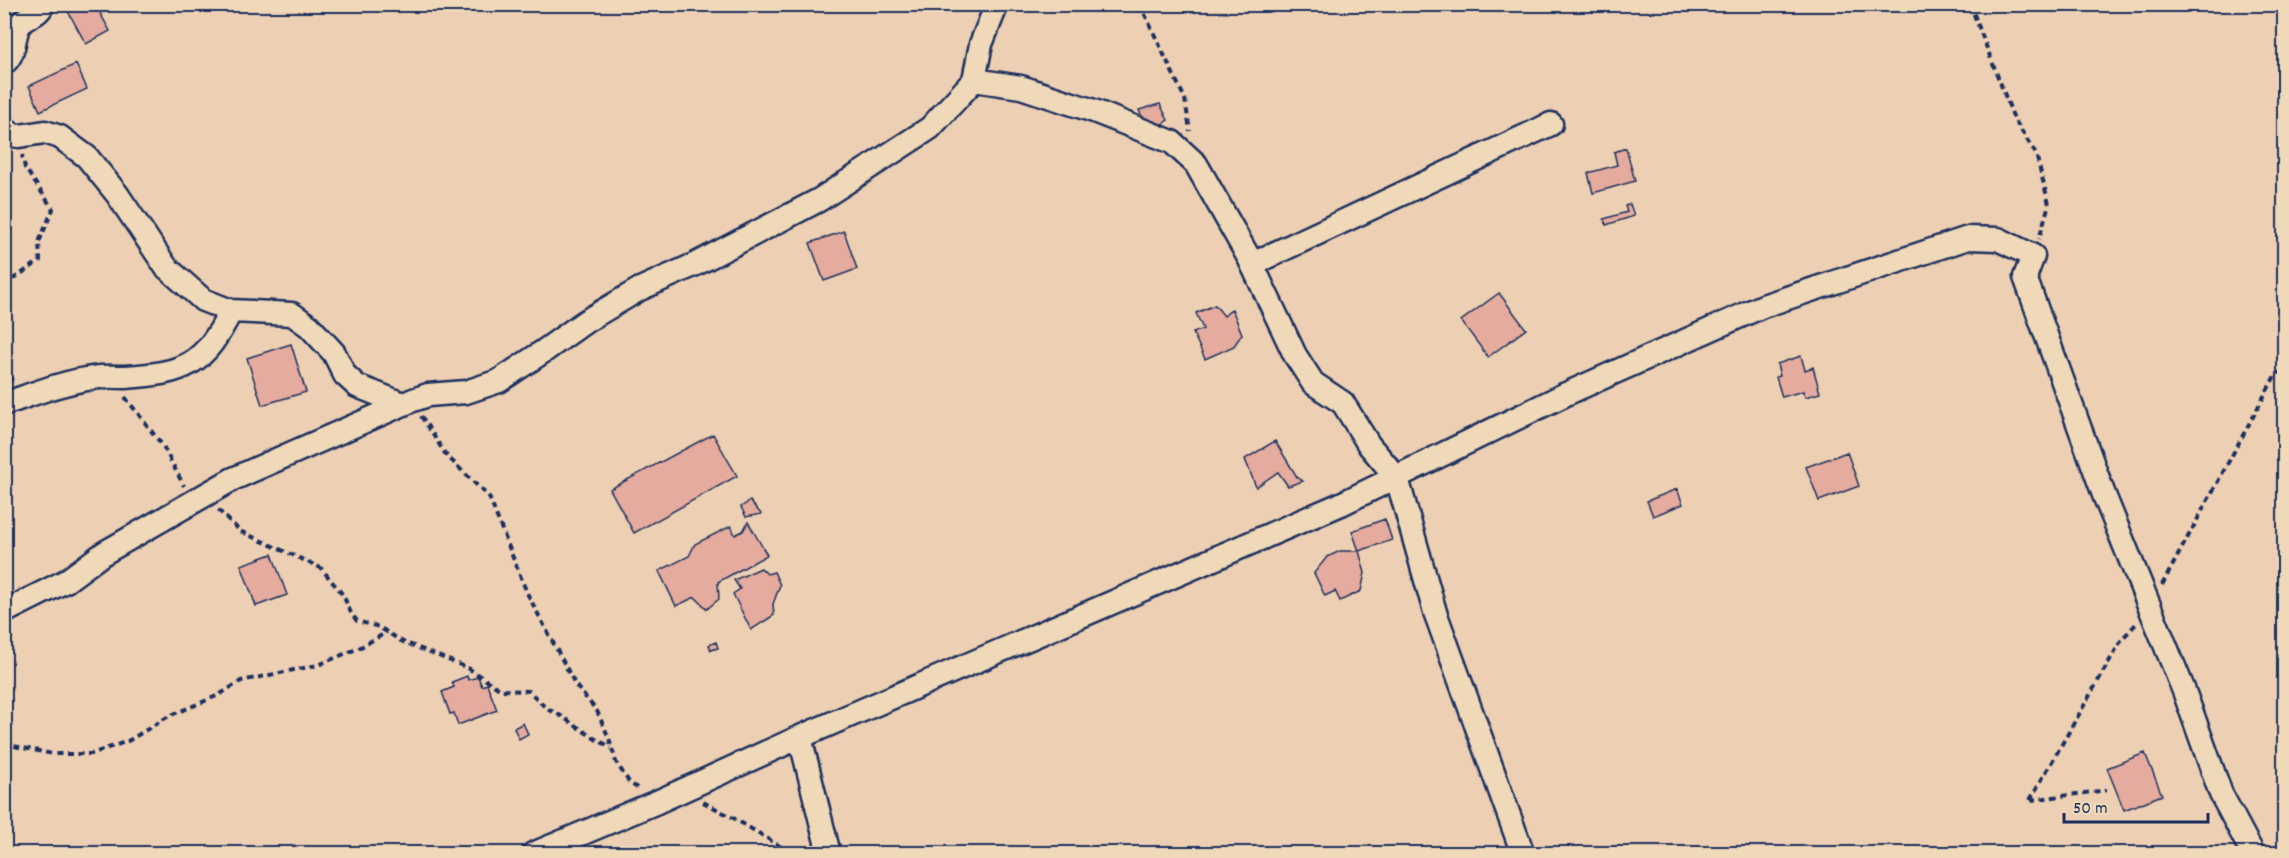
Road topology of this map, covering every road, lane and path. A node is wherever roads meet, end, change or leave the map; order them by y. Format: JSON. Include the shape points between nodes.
{"nodes":[{"id":1,"x":43,"y":4,"type":"edge"},
{"id":2,"x":997,"y":4,"type":"edge"},
{"id":3,"x":1140,"y":4,"type":"edge"},
{"id":4,"x":1970,"y":4,"type":"edge"},
{"id":5,"x":4,"y":63,"type":"edge"},
{"id":6,"x":974,"y":80,"type":"junction"},
{"id":7,"x":1551,"y":124,"type":"dead end"},
{"id":8,"x":12,"y":132,"type":"edge"},
{"id":9,"x":1196,"y":164,"type":"junction"},
{"id":10,"x":2033,"y":256,"type":"junction"},
{"id":11,"x":1252,"y":264,"type":"junction"},
{"id":12,"x":4,"y":285,"type":"edge"},
{"id":13,"x":231,"y":311,"type":"junction"},
{"id":14,"x":2284,"y":371,"type":"edge"},
{"id":15,"x":113,"y":377,"type":"junction"},
{"id":16,"x":408,"y":402,"type":"junction"},
{"id":17,"x":4,"y":404,"type":"edge"},
{"id":18,"x":1397,"y":478,"type":"junction"},
{"id":19,"x":197,"y":500,"type":"junction"},
{"id":20,"x":2150,"y":608,"type":"junction"},
{"id":21,"x":4,"y":612,"type":"edge"},
{"id":22,"x":387,"y":632,"type":"junction"},
{"id":23,"x":800,"y":737,"type":"junction"},
{"id":24,"x":4,"y":744,"type":"edge"},
{"id":25,"x":611,"y":747,"type":"junction"},
{"id":26,"x":2106,"y":790,"type":"dead end"},
{"id":27,"x":678,"y":793,"type":"junction"},
{"id":28,"x":657,"y":802,"type":"junction"},
{"id":29,"x":533,"y":854,"type":"edge"},
{"id":30,"x":794,"y":854,"type":"edge"},
{"id":31,"x":829,"y":854,"type":"edge"},
{"id":32,"x":1523,"y":854,"type":"edge"},
{"id":33,"x":2253,"y":854,"type":"edge"}],
"edges":[{"from":1,"to":5,"type":"street","via":[[21,24],[12,54]]},
{"from":2,"to":6,"type":"street","via":[[981,44]]},
{"from":3,"to":9,"type":"path","via":[[1185,99]]},
{"from":4,"to":10,"type":"path","via":[[2014,119],[2036,154],[2049,204]]},
{"from":6,"to":9,"type":"street","via":[[1021,87],[1094,111],[1172,142]]},
{"from":6,"to":16,"type":"street","via":[[930,128],[819,200],[640,289],[585,321],[499,381],[466,392],[428,395]]},
{"from":7,"to":11,"type":"street"},
{"from":8,"to":12,"type":"path","via":[[25,168],[53,209],[39,242],[40,261]]},
{"from":8,"to":13,"type":"street","via":[[45,132],[60,137],[87,157],[166,267],[203,300]]},
{"from":9,"to":11,"type":"street"},
{"from":10,"to":18,"type":"street","via":[[1998,239],[1968,238],[1762,306],[1566,394]]},
{"from":10,"to":20,"type":"street","via":[[2025,277],[2104,495]]},
{"from":11,"to":18,"type":"street","via":[[1295,355],[1313,383],[1343,403],[1369,445]]},
{"from":13,"to":15,"type":"street","via":[[218,337],[179,370]]},
{"from":13,"to":16,"type":"street","via":[[292,314],[334,353],[345,375],[357,386]]},
{"from":14,"to":20,"type":"path","via":[[2276,374]]},
{"from":15,"to":17,"type":"street","via":[[76,381]]},
{"from":15,"to":19,"type":"path"},
{"from":16,"to":19,"type":"street","via":[[233,479]]},
{"from":16,"to":25,"type":"path","via":[[446,455],[489,497],[527,593],[576,686],[597,711]]},
{"from":18,"to":23,"type":"street"},
{"from":18,"to":32,"type":"street","via":[[1435,612]]},
{"from":19,"to":21,"type":"street","via":[[104,553],[66,581]]},
{"from":19,"to":22,"type":"path","via":[[240,531],[321,568],[343,595],[357,621]]},
{"from":20,"to":26,"type":"path","via":[[2122,639],[2030,800]]},
{"from":20,"to":33,"type":"street","via":[[2221,794]]},
{"from":22,"to":24,"type":"path","via":[[318,665],[242,681],[169,716],[128,741],[91,754],[53,754]]},
{"from":22,"to":25,"type":"path","via":[[468,668],[501,690],[529,691],[547,709]]},
{"from":23,"to":27,"type":"street"},
{"from":23,"to":31,"type":"street"},
{"from":25,"to":28,"type":"path","via":[[629,782]]},
{"from":27,"to":28,"type":"street"},
{"from":27,"to":30,"type":"path","via":[[715,807]]},
{"from":28,"to":29,"type":"street"}]}
